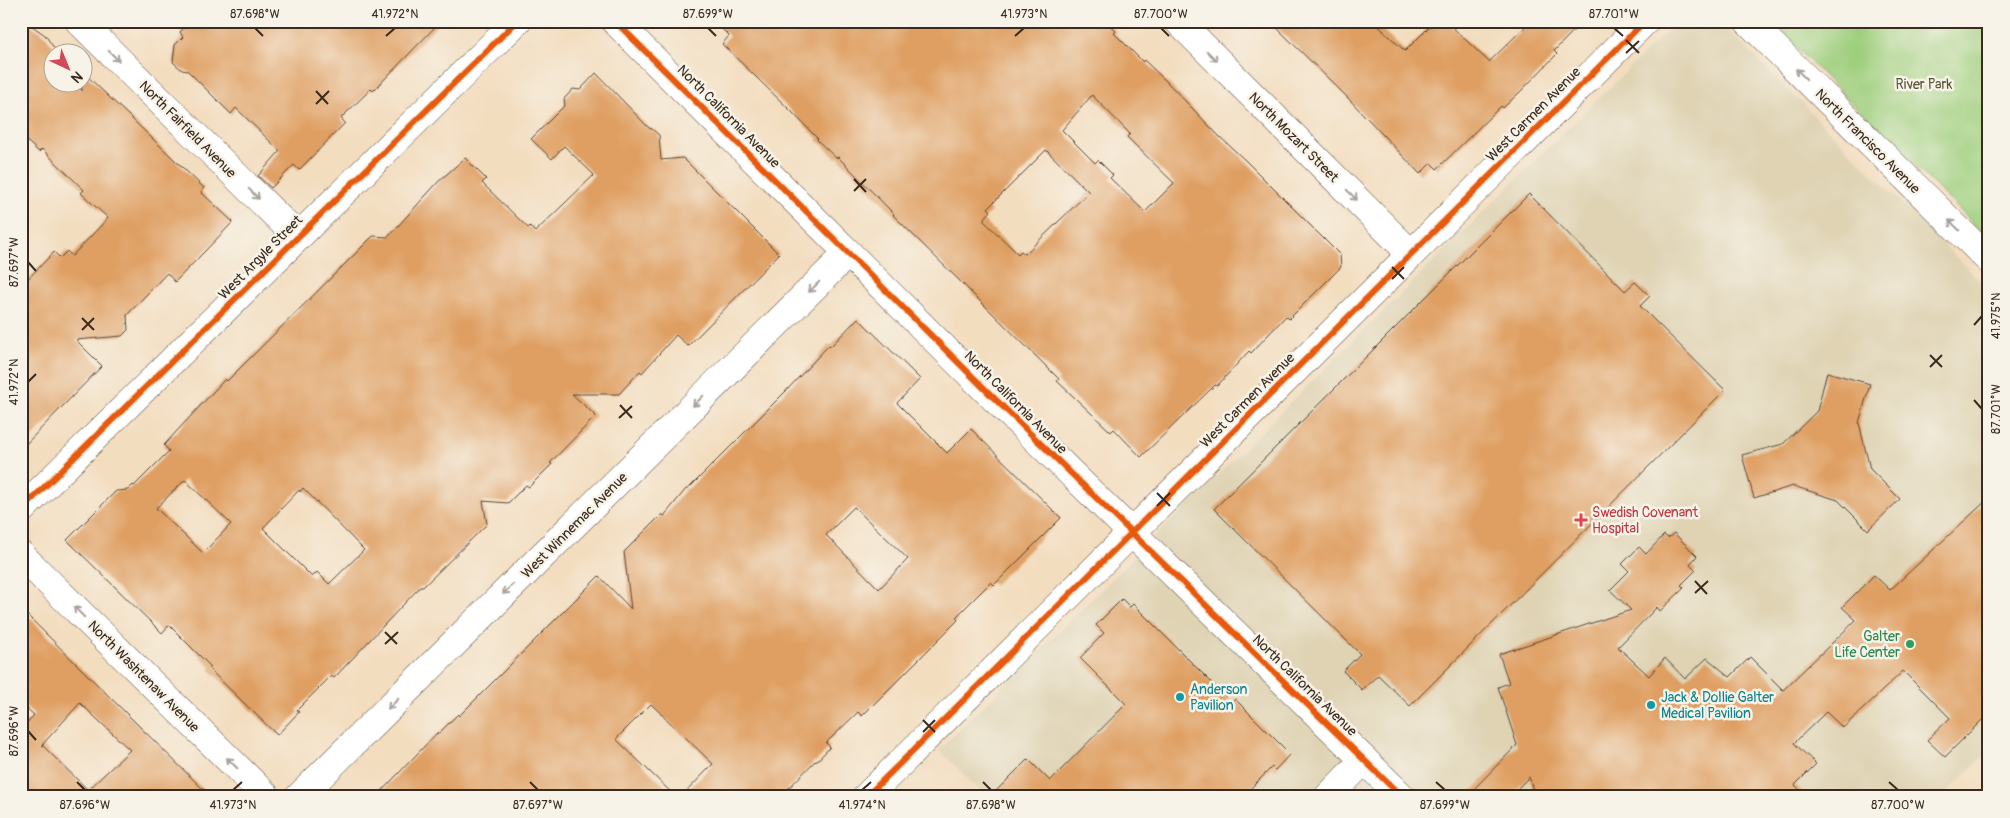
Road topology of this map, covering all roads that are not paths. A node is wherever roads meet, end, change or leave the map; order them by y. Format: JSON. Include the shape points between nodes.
{"nodes":[{"id":1,"x":79,"y":21,"type":"edge"},
{"id":2,"x":517,"y":21,"type":"edge"},
{"id":3,"x":615,"y":21,"type":"edge"},
{"id":4,"x":1178,"y":21,"type":"edge"},
{"id":5,"x":1645,"y":21,"type":"edge"},
{"id":6,"x":1748,"y":21,"type":"edge"},
{"id":7,"x":298,"y":237,"type":"junction"},
{"id":8,"x":848,"y":252,"type":"junction"},
{"id":9,"x":1410,"y":253,"type":"junction"},
{"id":10,"x":1989,"y":260,"type":"edge"},
{"id":11,"x":21,"y":510,"type":"edge"},
{"id":12,"x":1132,"y":534,"type":"junction"},
{"id":13,"x":21,"y":555,"type":"edge"},
{"id":14,"x":1364,"y":760,"type":"junction"},
{"id":15,"x":266,"y":797,"type":"edge"},
{"id":16,"x":299,"y":797,"type":"edge"},
{"id":17,"x":866,"y":797,"type":"edge"},
{"id":18,"x":1328,"y":797,"type":"edge"},
{"id":19,"x":1402,"y":797,"type":"edge"}],
"edges":[{"from":1,"to":7,"type":"street","name":"North Fairfield Avenue","one_way":true},
{"from":2,"to":7,"type":"street","name":"West Argyle Street"},
{"from":3,"to":8,"type":"street","name":"North California Avenue"},
{"from":4,"to":9,"type":"street","name":"North Mozart Street","one_way":true},
{"from":5,"to":9,"type":"street","name":"West Carmen Avenue"},
{"from":10,"to":6,"type":"street","name":"North Francisco Avenue","one_way":true},
{"from":7,"to":11,"type":"street","name":"West Argyle Street"},
{"from":8,"to":12,"type":"street","name":"North California Avenue"},
{"from":8,"to":16,"type":"street","name":"West Winnemac Avenue","one_way":true},
{"from":9,"to":12,"type":"street","name":"West Carmen Avenue"},
{"from":12,"to":14,"type":"street","name":"North California Avenue"},
{"from":12,"to":17,"type":"street","name":"West Carmen Avenue"},
{"from":15,"to":13,"type":"street","name":"North Washtenaw Avenue","one_way":true},
{"from":14,"to":18,"type":"street"},
{"from":14,"to":19,"type":"street","name":"North California Avenue"}]}
